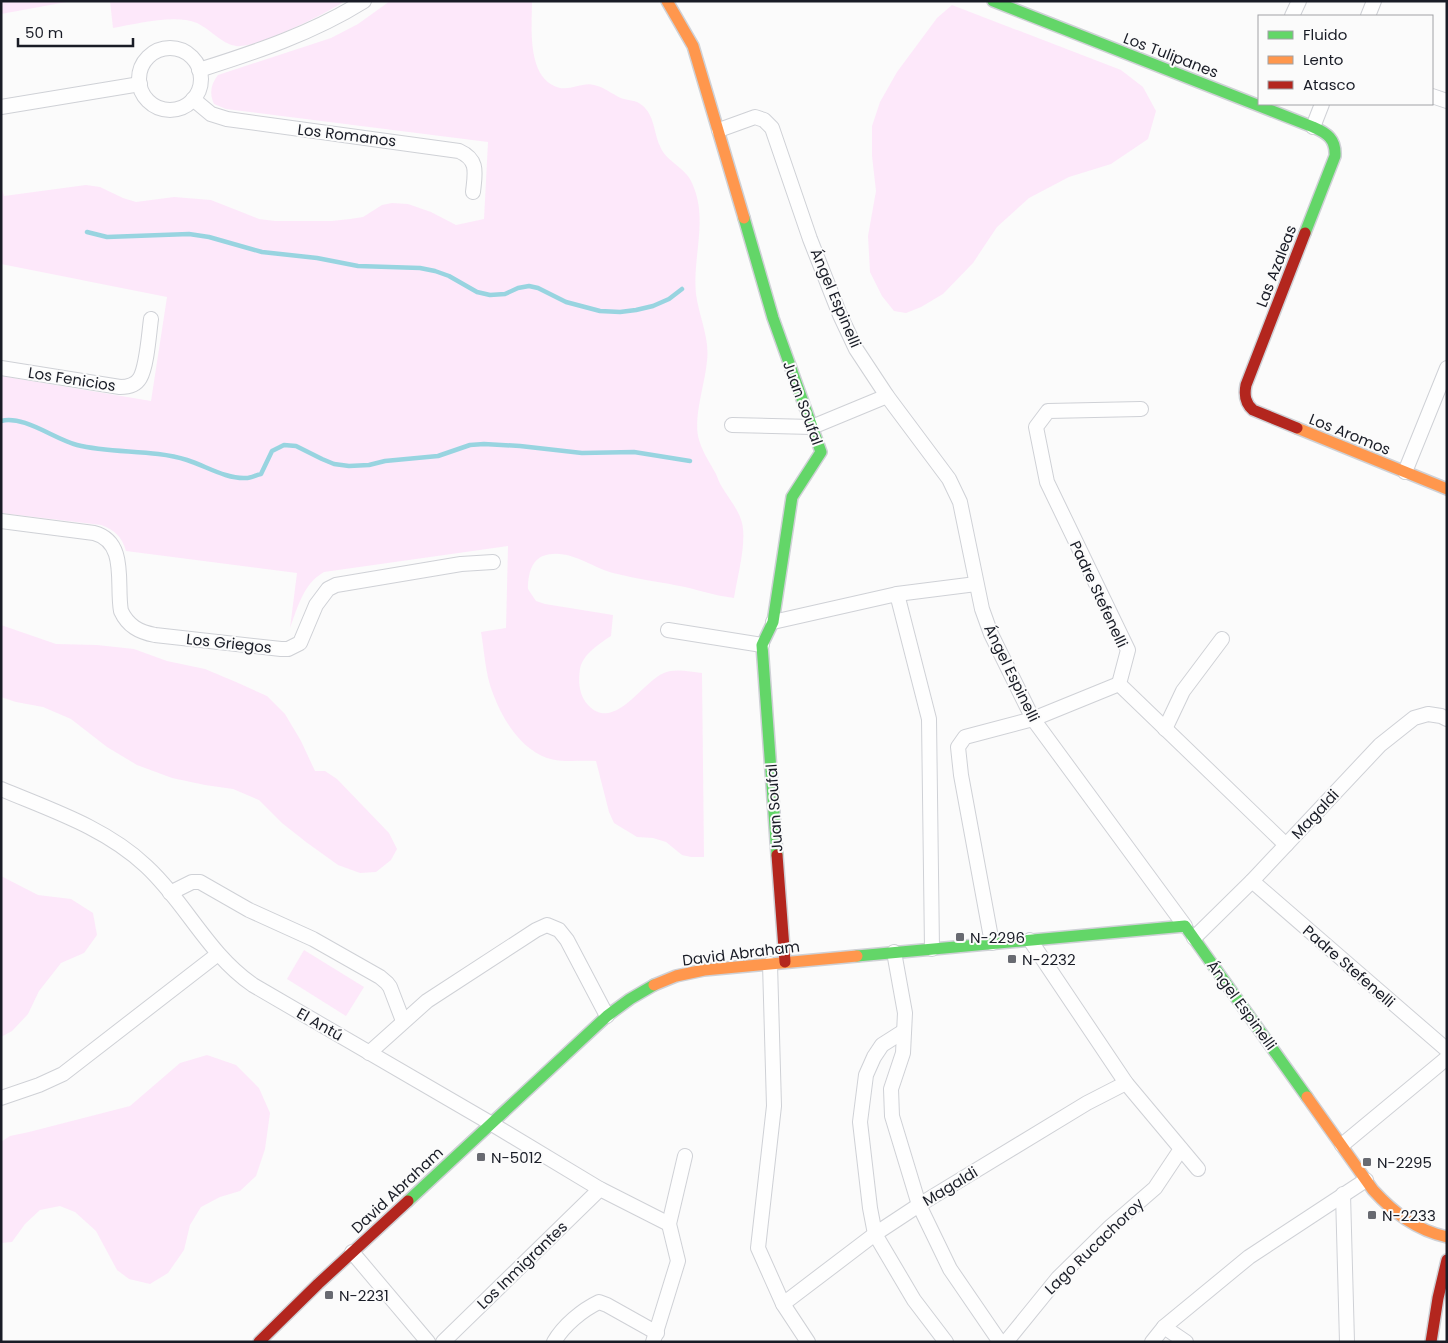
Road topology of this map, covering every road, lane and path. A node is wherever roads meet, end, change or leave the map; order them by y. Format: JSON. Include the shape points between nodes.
{"nodes":[{"id":1,"x":364,"y":1,"type":"edge"},
{"id":2,"x":668,"y":1,"type":"edge"},
{"id":3,"x":992,"y":1,"type":"edge"},
{"id":4,"x":1299,"y":1,"type":"edge"},
{"id":5,"x":1374,"y":1,"type":"edge"},
{"id":6,"x":1292,"y":15,"type":"edge"},
{"id":7,"x":1368,"y":15,"type":"edge"},
{"id":8,"x":199,"y":70,"type":"junction"},
{"id":9,"x":140,"y":84,"type":"junction"},
{"id":10,"x":1433,"y":96,"type":"edge"},
{"id":11,"x":193,"y":99,"type":"junction"},
{"id":12,"x":1257,"y":100,"type":"edge"},
{"id":13,"x":1447,"y":102,"type":"edge"},
{"id":14,"x":1267,"y":105,"type":"edge"},
{"id":15,"x":1322,"y":105,"type":"edge"},
{"id":16,"x":1,"y":107,"type":"edge"},
{"id":17,"x":1313,"y":127,"type":"junction"},
{"id":18,"x":720,"y":130,"type":"junction"},
{"id":19,"x":1335,"y":142,"type":"joint"},
{"id":20,"x":473,"y":192,"type":"dead end"},
{"id":21,"x":151,"y":318,"type":"dead end"},
{"id":22,"x":1,"y":368,"type":"edge"},
{"id":23,"x":1447,"y":368,"type":"edge"},
{"id":24,"x":887,"y":396,"type":"junction"},
{"id":25,"x":1246,"y":402,"type":"joint"},
{"id":26,"x":1141,"y":409,"type":"dead end"},
{"id":27,"x":732,"y":425,"type":"dead end"},
{"id":28,"x":812,"y":428,"type":"junction"},
{"id":29,"x":1405,"y":472,"type":"junction"},
{"id":30,"x":1447,"y":489,"type":"edge"},
{"id":31,"x":1,"y":521,"type":"edge"},
{"id":32,"x":493,"y":562,"type":"dead end"},
{"id":33,"x":976,"y":584,"type":"junction"},
{"id":34,"x":897,"y":594,"type":"junction"},
{"id":35,"x":773,"y":622,"type":"junction"},
{"id":36,"x":668,"y":630,"type":"dead end"},
{"id":37,"x":1222,"y":639,"type":"dead end"},
{"id":38,"x":762,"y":645,"type":"junction"},
{"id":39,"x":1119,"y":684,"type":"junction"},
{"id":40,"x":1033,"y":718,"type":"junction"},
{"id":41,"x":1447,"y":719,"type":"edge"},
{"id":42,"x":1165,"y":729,"type":"junction"},
{"id":43,"x":1,"y":789,"type":"edge"},
{"id":44,"x":1286,"y":845,"type":"junction"},
{"id":45,"x":1252,"y":881,"type":"junction"},
{"id":46,"x":170,"y":893,"type":"junction"},
{"id":47,"x":1185,"y":926,"type":"junction"},
{"id":48,"x":1194,"y":938,"type":"junction"},
{"id":49,"x":1030,"y":940,"type":"junction"},
{"id":50,"x":992,"y":943,"type":"junction"},
{"id":51,"x":932,"y":949,"type":"junction"},
{"id":52,"x":894,"y":952,"type":"junction"},
{"id":53,"x":218,"y":954,"type":"junction"},
{"id":54,"x":785,"y":962,"type":"junction"},
{"id":55,"x":770,"y":964,"type":"junction"},
{"id":56,"x":607,"y":1016,"type":"junction"},
{"id":57,"x":403,"y":1021,"type":"junction"},
{"id":58,"x":904,"y":1032,"type":"junction"},
{"id":59,"x":1447,"y":1050,"type":"edge"},
{"id":60,"x":369,"y":1052,"type":"junction"},
{"id":61,"x":1447,"y":1058,"type":"edge"},
{"id":62,"x":1126,"y":1083,"type":"junction"},
{"id":63,"x":1,"y":1098,"type":"edge"},
{"id":64,"x":492,"y":1124,"type":"junction"},
{"id":65,"x":1342,"y":1145,"type":"junction"},
{"id":66,"x":1181,"y":1150,"type":"junction"},
{"id":67,"x":685,"y":1156,"type":"dead end"},
{"id":68,"x":1198,"y":1169,"type":"dead end"},
{"id":69,"x":1366,"y":1180,"type":"junction"},
{"id":70,"x":600,"y":1189,"type":"junction"},
{"id":71,"x":1343,"y":1194,"type":"junction"},
{"id":72,"x":919,"y":1205,"type":"junction"},
{"id":73,"x":669,"y":1224,"type":"junction"},
{"id":74,"x":875,"y":1234,"type":"junction"},
{"id":75,"x":1447,"y":1237,"type":"edge"},
{"id":76,"x":352,"y":1252,"type":"junction"},
{"id":77,"x":1447,"y":1260,"type":"edge"},
{"id":78,"x":783,"y":1304,"type":"junction"},
{"id":79,"x":1164,"y":1327,"type":"junction"},
{"id":80,"x":655,"y":1338,"type":"edge"},
{"id":81,"x":259,"y":1342,"type":"edge"},
{"id":82,"x":428,"y":1342,"type":"edge"},
{"id":83,"x":443,"y":1342,"type":"edge"},
{"id":84,"x":554,"y":1342,"type":"edge"},
{"id":85,"x":808,"y":1342,"type":"edge"},
{"id":86,"x":946,"y":1342,"type":"edge"},
{"id":87,"x":1000,"y":1342,"type":"edge"},
{"id":88,"x":1006,"y":1342,"type":"edge"},
{"id":89,"x":1152,"y":1342,"type":"edge"},
{"id":90,"x":1186,"y":1342,"type":"edge"},
{"id":91,"x":1347,"y":1342,"type":"edge"},
{"id":92,"x":1431,"y":1342,"type":"edge"}],
"edges":[{"from":1,"to":8,"type":"street","via":[[298,36]]},
{"from":2,"to":18,"type":"street","name":"Juan Soufal","via":[[693,46]]},
{"from":3,"to":12,"type":"street","name":"Los Tulipanes"},
{"from":4,"to":6,"type":"street"},
{"from":5,"to":7,"type":"street"},
{"from":8,"to":9,"type":"street","via":[[195,61],[179,49],[158,50],[143,64]]},
{"from":8,"to":11,"type":"street","via":[[201,81]]},
{"from":9,"to":11,"type":"street","via":[[149,101],[166,110],[186,105]]},
{"from":9,"to":16,"type":"street"},
{"from":10,"to":13,"type":"street"},
{"from":11,"to":20,"type":"street","name":"Los Romanos","via":[[211,114],[227,119],[459,151],[466,154],[474,165]]},
{"from":14,"to":17,"type":"street","name":"Los Tulipanes"},
{"from":15,"to":17,"type":"street"},
{"from":17,"to":19,"type":"street","name":"Los Tulipanes","via":[[1325,132]]},
{"from":18,"to":24,"type":"street","name":"Ángel Espinelli","via":[[755,117],[772,128],[840,315],[856,349]]},
{"from":18,"to":28,"type":"street","name":"Juan Soufal","via":[[773,318]]},
{"from":19,"to":25,"type":"street","name":"Las Azaleas","via":[[1335,156],[1246,385]]},
{"from":21,"to":22,"type":"street","name":"Los Fenicios","via":[[143,371],[131,386]]},
{"from":23,"to":29,"type":"street"},
{"from":24,"to":28,"type":"street"},
{"from":24,"to":33,"type":"street","name":"Ángel Espinelli","via":[[939,464],[960,502]]},
{"from":25,"to":29,"type":"street","name":"Los Aromos","via":[[1252,410]]},
{"from":26,"to":39,"type":"street","name":"Padre Stefenelli","via":[[1048,410],[1036,427],[1046,482],[1128,650]]},
{"from":27,"to":28,"type":"street"},
{"from":28,"to":35,"type":"street","name":"Juan Soufal","via":[[821,452],[792,497]]},
{"from":29,"to":30,"type":"street","name":"Los Aromos"},
{"from":31,"to":32,"type":"street","name":"Los Griegos","via":[[94,533],[107,538],[118,558],[121,611],[124,619],[137,630],[281,649],[300,642],[316,605],[336,584]]},
{"from":33,"to":34,"type":"street"},
{"from":33,"to":40,"type":"street","name":"Ángel Espinelli","via":[[991,634]]},
{"from":34,"to":35,"type":"street"},
{"from":34,"to":51,"type":"street","via":[[929,719]]},
{"from":35,"to":38,"type":"street","name":"Juan Soufal"},
{"from":36,"to":38,"type":"street"},
{"from":37,"to":42,"type":"street","via":[[1182,691]]},
{"from":38,"to":54,"type":"street","name":"Juan Soufal"},
{"from":39,"to":40,"type":"street"},
{"from":39,"to":42,"type":"street"},
{"from":40,"to":47,"type":"street","name":"Ángel Espinelli"},
{"from":40,"to":50,"type":"street","via":[[965,737],[958,747]]},
{"from":41,"to":44,"type":"street","name":"Magaldi","via":[[1428,714],[1414,718],[1380,746]]},
{"from":42,"to":44,"type":"street"},
{"from":43,"to":46,"type":"street","name":"El Antú","via":[[110,838],[147,866]]},
{"from":44,"to":45,"type":"street","name":"Magaldi"},
{"from":45,"to":48,"type":"street","name":"Magaldi"},
{"from":45,"to":59,"type":"street","name":"Padre Stefenelli"},
{"from":46,"to":53,"type":"street","name":"El Antú"},
{"from":46,"to":57,"type":"street","via":[[192,882],[200,882],[249,910],[313,939],[387,983]]},
{"from":47,"to":48,"type":"street","name":"Ángel Espinelli"},
{"from":47,"to":49,"type":"street","name":"David Abraham"},
{"from":48,"to":65,"type":"street","name":"Ángel Espinelli"},
{"from":49,"to":50,"type":"street","name":"David Abraham"},
{"from":49,"to":62,"type":"street"},
{"from":50,"to":51,"type":"street","name":"David Abraham"},
{"from":51,"to":52,"type":"street","name":"David Abraham"},
{"from":52,"to":54,"type":"street","name":"David Abraham"},
{"from":52,"to":58,"type":"street","via":[[905,1013]]},
{"from":53,"to":60,"type":"street","name":"El Antú","via":[[253,985]]},
{"from":53,"to":63,"type":"street","via":[[68,1071]]},
{"from":54,"to":55,"type":"street","name":"David Abraham"},
{"from":55,"to":56,"type":"street","name":"David Abraham","via":[[704,970],[669,978],[642,990]]},
{"from":55,"to":78,"type":"street","via":[[774,1106],[758,1248]]},
{"from":56,"to":57,"type":"street","via":[[567,940],[559,930],[547,925],[442,991]]},
{"from":56,"to":64,"type":"street","name":"David Abraham"},
{"from":57,"to":60,"type":"street"},
{"from":58,"to":72,"type":"street","via":[[903,1053],[891,1089],[892,1116]]},
{"from":58,"to":74,"type":"street","via":[[882,1045],[866,1075],[860,1122]]},
{"from":60,"to":64,"type":"street","name":"El Antú"},
{"from":61,"to":65,"type":"street"},
{"from":62,"to":66,"type":"street"},
{"from":62,"to":72,"type":"street","name":"Magaldi","via":[[1087,1103]]},
{"from":64,"to":70,"type":"street","name":"El Antú"},
{"from":64,"to":76,"type":"street","name":"David Abraham"},
{"from":65,"to":69,"type":"street","name":"Ángel Espinelli"},
{"from":66,"to":68,"type":"street"},
{"from":66,"to":88,"type":"street","name":"Lago Rucachoroy","via":[[1155,1188],[1058,1278]]},
{"from":67,"to":73,"type":"street"},
{"from":69,"to":71,"type":"street"},
{"from":69,"to":75,"type":"street","name":"Ángel Espinelli","via":[[1405,1221],[1428,1233]]},
{"from":70,"to":73,"type":"street","name":"El Antú"},
{"from":70,"to":83,"type":"street","name":"Los Inmigrantes"},
{"from":71,"to":79,"type":"street","via":[[1249,1257]]},
{"from":71,"to":91,"type":"street"},
{"from":72,"to":74,"type":"street","name":"Magaldi"},
{"from":72,"to":87,"type":"street","via":[[950,1269]]},
{"from":73,"to":80,"type":"street","via":[[678,1261]]},
{"from":74,"to":78,"type":"street","name":"Magaldi"},
{"from":74,"to":86,"type":"street","via":[[914,1300]]},
{"from":76,"to":81,"type":"street","name":"David Abraham"},
{"from":76,"to":82,"type":"street"},
{"from":77,"to":92,"type":"street"},
{"from":78,"to":85,"type":"street"},
{"from":79,"to":89,"type":"street"},
{"from":79,"to":90,"type":"street"},
{"from":80,"to":84,"type":"street","via":[[599,1302],[558,1333]]}]}
